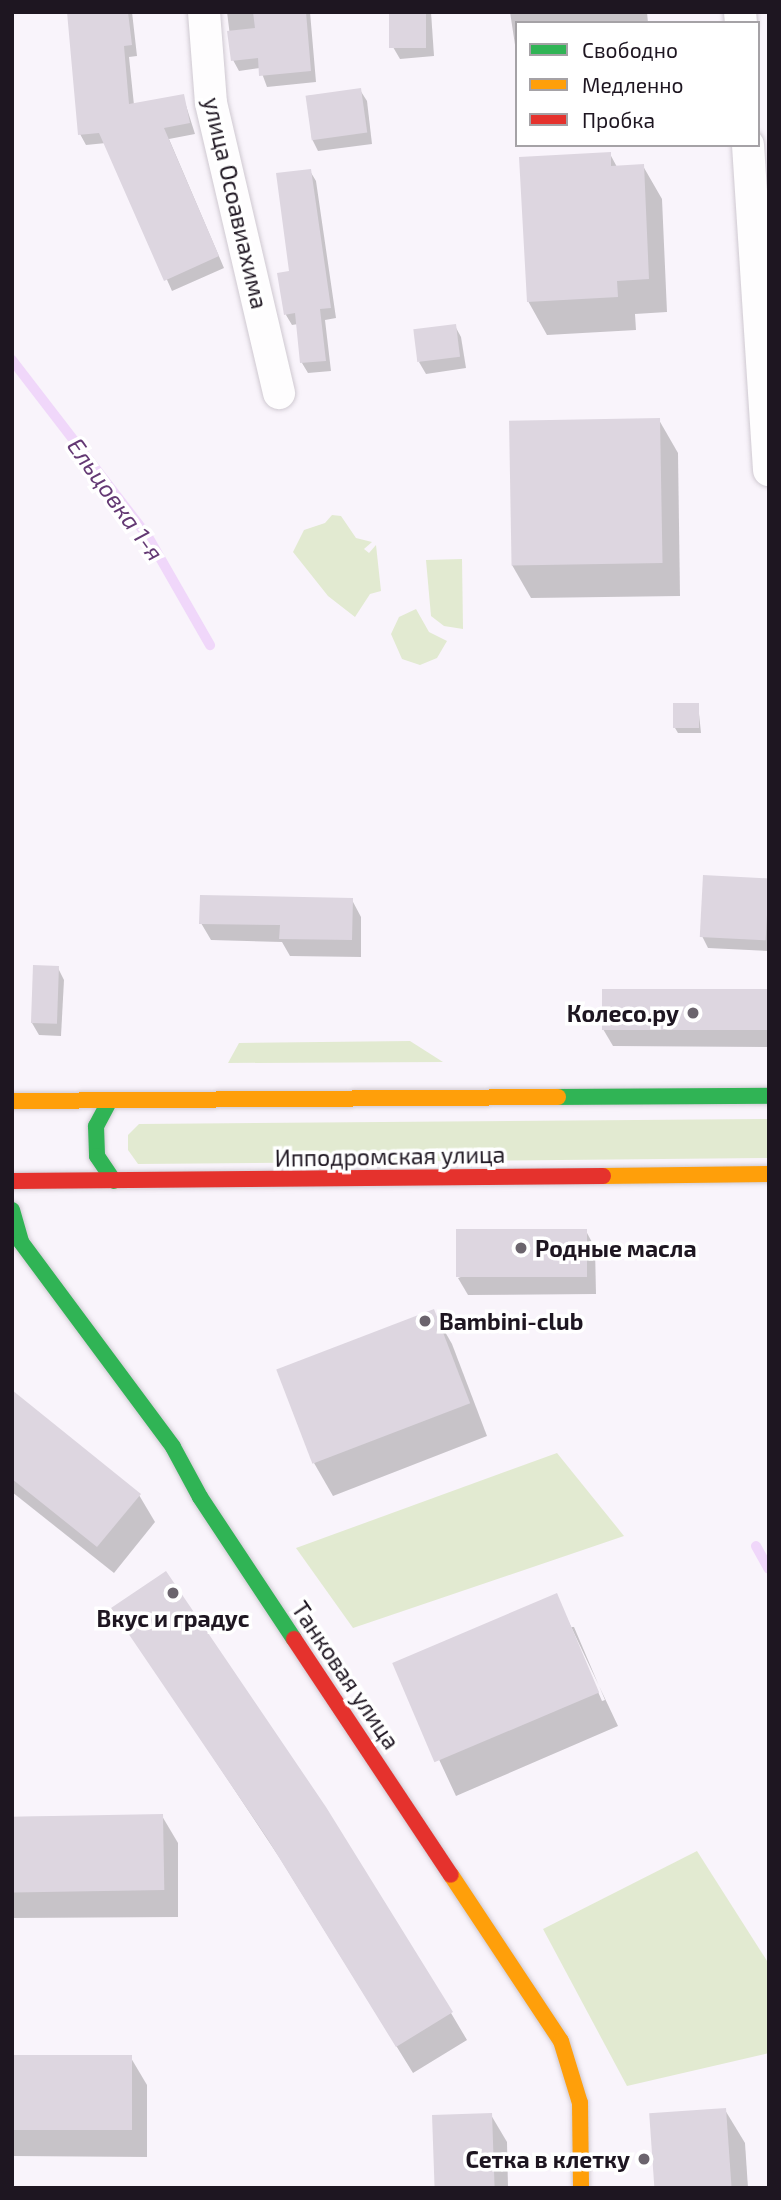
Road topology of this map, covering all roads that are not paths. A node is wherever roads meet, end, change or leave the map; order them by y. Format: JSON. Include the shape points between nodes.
{"nodes":[{"id":1,"x":204,"y":12,"type":"edge"},
{"id":2,"x":748,"y":147,"type":"edge"},
{"id":3,"x":279,"y":393,"type":"dead end"},
{"id":4,"x":769,"y":470,"type":"edge"},
{"id":5,"x":769,"y":1096,"type":"edge"},
{"id":6,"x":110,"y":1100,"type":"junction"},
{"id":7,"x":12,"y":1101,"type":"edge"},
{"id":8,"x":769,"y":1174,"type":"edge"},
{"id":9,"x":12,"y":1181,"type":"edge"},
{"id":10,"x":114,"y":1181,"type":"junction"},
{"id":11,"x":12,"y":1210,"type":"edge"},
{"id":12,"x":581,"y":2188,"type":"edge"}],
"edges":[{"from":1,"to":3,"type":"street","name":"улица Осоавиахима","via":[[212,103]]},
{"from":2,"to":4,"type":"street"},
{"from":5,"to":6,"type":"main road"},
{"from":6,"to":7,"type":"main road"},
{"from":6,"to":10,"type":"main road","via":[[96,1126],[97,1156]]},
{"from":8,"to":10,"type":"main road","name":"Ипподромская улица"},
{"from":9,"to":10,"type":"main road","name":"Ипподромская улица"},
{"from":11,"to":12,"type":"main road","name":"Танковая улица","via":[[21,1242],[173,1447],[200,1497],[561,2041],[580,2103]]}]}
